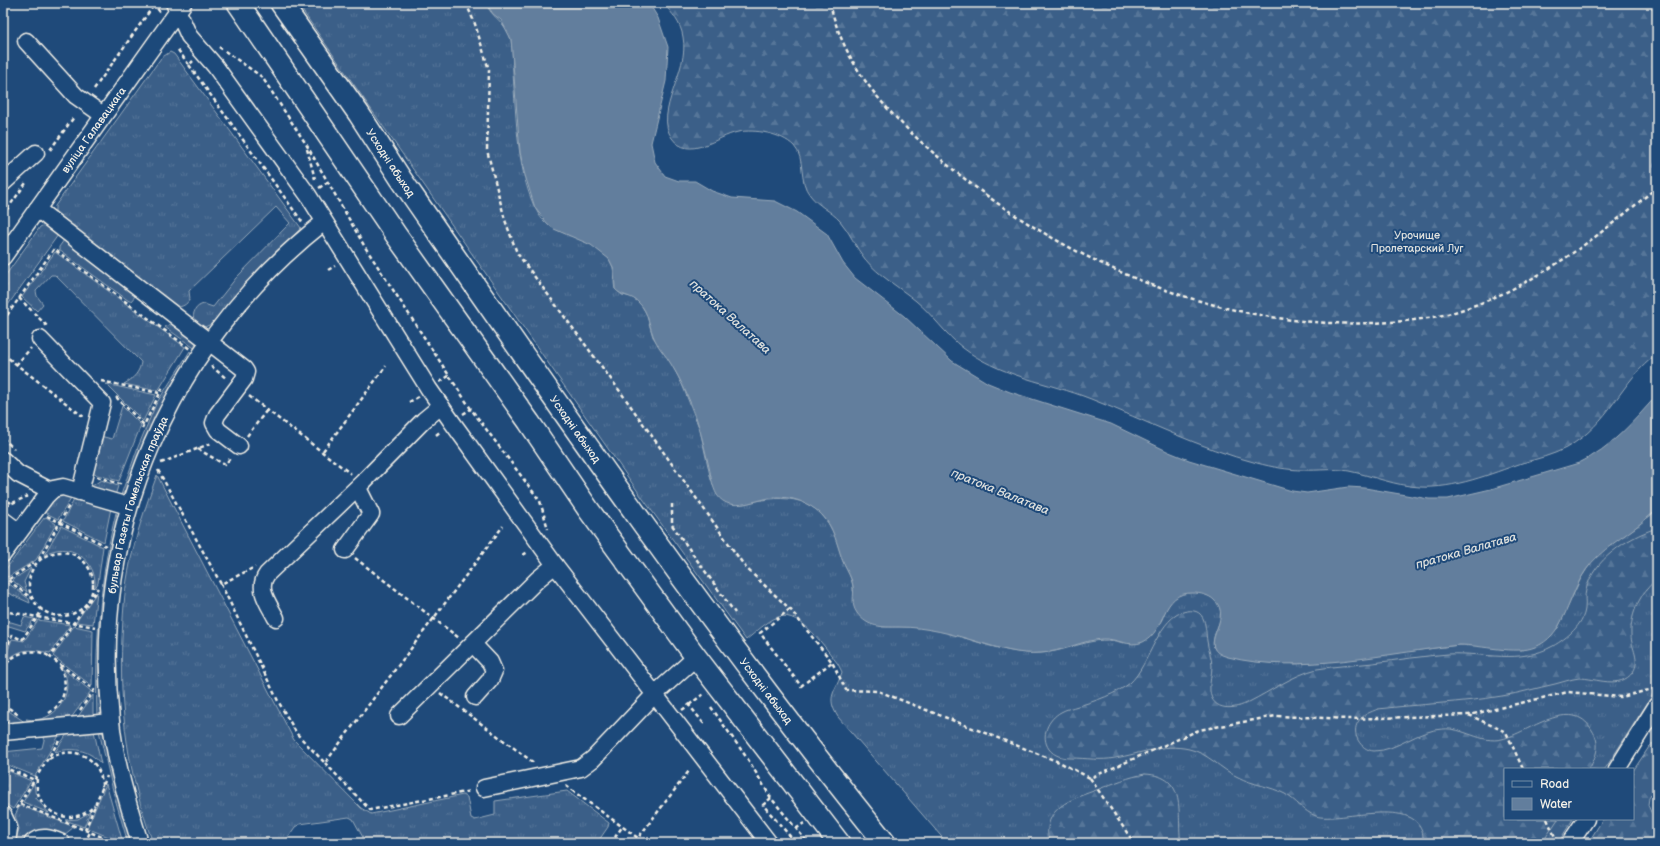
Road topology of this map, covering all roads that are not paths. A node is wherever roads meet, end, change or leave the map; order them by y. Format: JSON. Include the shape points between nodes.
{"nodes":[{"id":1,"x":238,"y":3,"type":"edge"},
{"id":2,"x":281,"y":3,"type":"edge"},
{"id":3,"x":179,"y":6,"type":"edge"},
{"id":4,"x":26,"y":41,"type":"dead end"},
{"id":5,"x":103,"y":116,"type":"junction"},
{"id":6,"x":36,"y":153,"type":"dead end"},
{"id":7,"x":3,"y":183,"type":"edge"},
{"id":8,"x":37,"y":209,"type":"junction"},
{"id":9,"x":324,"y":222,"type":"junction"},
{"id":10,"x":5,"y":249,"type":"edge"},
{"id":11,"x":40,"y":339,"type":"dead end"},
{"id":12,"x":209,"y":342,"type":"junction"},
{"id":13,"x":441,"y":406,"type":"junction"},
{"id":14,"x":234,"y":442,"type":"road end"},
{"id":15,"x":3,"y":460,"type":"edge"},
{"id":16,"x":358,"y":488,"type":"junction"},
{"id":17,"x":48,"y":489,"type":"junction"},
{"id":18,"x":78,"y":492,"type":"junction"},
{"id":19,"x":128,"y":506,"type":"junction"},
{"id":20,"x":3,"y":520,"type":"edge"},
{"id":21,"x":19,"y":532,"type":"junction"},
{"id":22,"x":345,"y":550,"type":"road end"},
{"id":23,"x":3,"y":554,"type":"edge"},
{"id":24,"x":555,"y":564,"type":"junction"},
{"id":25,"x":276,"y":618,"type":"dead end"},
{"id":26,"x":472,"y":646,"type":"junction"},
{"id":27,"x":696,"y":657,"type":"junction"},
{"id":28,"x":655,"y":694,"type":"junction"},
{"id":29,"x":475,"y":697,"type":"dead end"},
{"id":30,"x":1657,"y":705,"type":"edge"},
{"id":31,"x":399,"y":716,"type":"dead end"},
{"id":32,"x":111,"y":722,"type":"junction"},
{"id":33,"x":3,"y":732,"type":"edge"},
{"id":34,"x":1618,"y":768,"type":"edge"},
{"id":35,"x":484,"y":788,"type":"road end"},
{"id":36,"x":5,"y":819,"type":"edge"},
{"id":37,"x":1585,"y":820,"type":"edge"},
{"id":38,"x":7,"y":843,"type":"edge"},
{"id":39,"x":32,"y":843,"type":"edge"},
{"id":40,"x":62,"y":843,"type":"edge"},
{"id":41,"x":140,"y":843,"type":"edge"},
{"id":42,"x":769,"y":843,"type":"edge"},
{"id":43,"x":839,"y":843,"type":"edge"},
{"id":44,"x":885,"y":843,"type":"edge"},
{"id":45,"x":1570,"y":843,"type":"edge"}],
"edges":[{"from":1,"to":27,"type":"main road","via":[[396,235],[588,509]]},
{"from":2,"to":44,"type":"main road","name":"Усходні абыход","via":[[670,563]]},
{"from":3,"to":5,"type":"street","name":"вуліца Галавацкага"},
{"from":3,"to":9,"type":"street","via":[[189,36],[263,130]]},
{"from":4,"to":5,"type":"street","via":[[76,96]]},
{"from":5,"to":8,"type":"street","name":"вуліца Галавацкага"},
{"from":6,"to":7,"type":"street"},
{"from":8,"to":10,"type":"street","name":"вуліца Галавацкага"},
{"from":8,"to":12,"type":"street"},
{"from":9,"to":12,"type":"street","name":"бульвар Газеты Гомельская праўда","via":[[266,276]]},
{"from":9,"to":13,"type":"street"},
{"from":11,"to":18,"type":"street","via":[[101,401],[102,408]]},
{"from":12,"to":14,"type":"street","via":[[246,372],[214,419],[215,426]]},
{"from":12,"to":19,"type":"street","name":"бульвар Газеты Гомельская праўда","via":[[165,415]]},
{"from":13,"to":16,"type":"street"},
{"from":13,"to":24,"type":"street"},
{"from":15,"to":17,"type":"street","via":[[18,474]]},
{"from":16,"to":22,"type":"street","via":[[371,514]]},
{"from":16,"to":25,"type":"street","via":[[265,578],[262,590]]},
{"from":17,"to":18,"type":"street","via":[[61,487]]},
{"from":17,"to":21,"type":"street"},
{"from":18,"to":19,"type":"street"},
{"from":19,"to":32,"type":"street","name":"бульвар Газеты Гомельская праўда","via":[[113,586],[108,656]]},
{"from":20,"to":21,"type":"street"},
{"from":21,"to":23,"type":"street"},
{"from":24,"to":26,"type":"street"},
{"from":24,"to":28,"type":"street"},
{"from":26,"to":29,"type":"street","via":[[490,662],[494,671],[490,680]]},
{"from":26,"to":31,"type":"street"},
{"from":27,"to":28,"type":"street"},
{"from":27,"to":43,"type":"main road"},
{"from":28,"to":35,"type":"street","via":[[588,763],[575,771]]},
{"from":28,"to":42,"type":"street"},
{"from":30,"to":34,"type":"street"},
{"from":32,"to":33,"type":"street"},
{"from":32,"to":41,"type":"street","name":"бульвар Газеты Гомельская праўда"},
{"from":36,"to":38,"type":"street","via":[[9,835]]},
{"from":37,"to":45,"type":"street"},
{"from":39,"to":40,"type":"street","via":[[47,838]]}]}
